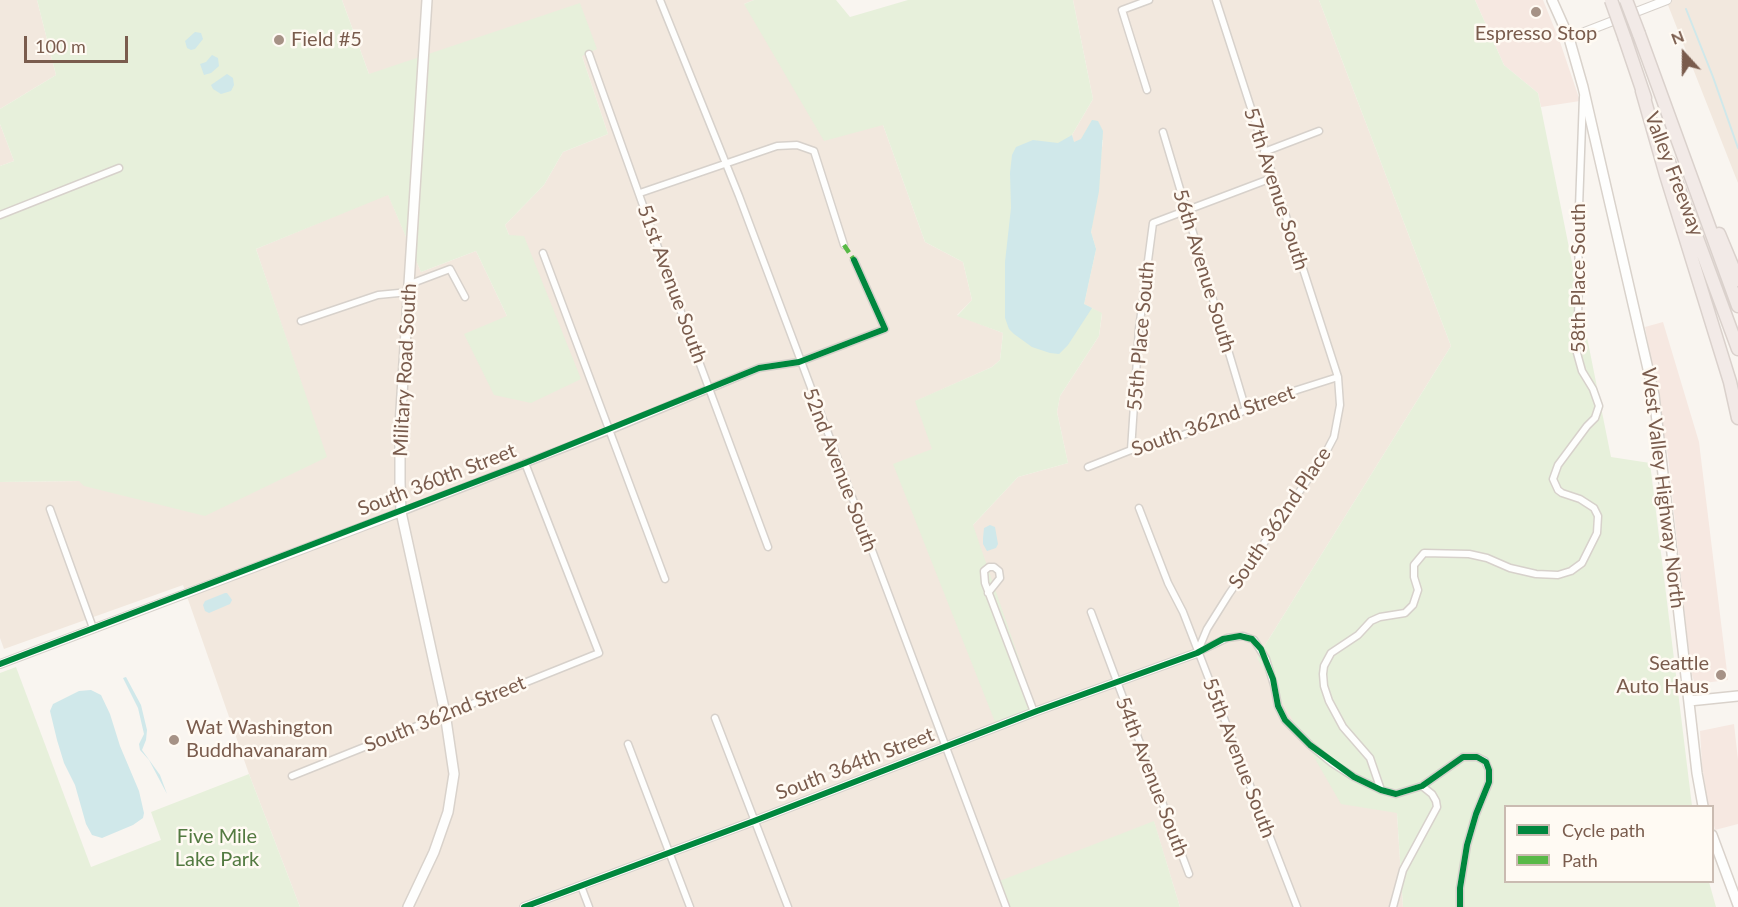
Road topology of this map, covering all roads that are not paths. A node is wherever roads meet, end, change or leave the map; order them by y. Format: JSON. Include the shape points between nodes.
{"nodes":[{"id":1,"x":427,"y":0,"type":"edge"},
{"id":2,"x":660,"y":0,"type":"edge"},
{"id":3,"x":1149,"y":0,"type":"edge"},
{"id":4,"x":1216,"y":0,"type":"edge"},
{"id":5,"x":1552,"y":0,"type":"edge"},
{"id":6,"x":1611,"y":0,"type":"edge"},
{"id":7,"x":1626,"y":0,"type":"edge"},
{"id":8,"x":1668,"y":0,"type":"edge"},
{"id":9,"x":1569,"y":38,"type":"junction"},
{"id":10,"x":590,"y":54,"type":"dead end"},
{"id":11,"x":1583,"y":87,"type":"junction"},
{"id":12,"x":1147,"y":90,"type":"dead end"},
{"id":13,"x":1659,"y":90,"type":"junction"},
{"id":14,"x":1642,"y":91,"type":"junction"},
{"id":15,"x":1318,"y":131,"type":"dead end"},
{"id":16,"x":1163,"y":132,"type":"dead end"},
{"id":17,"x":1264,"y":152,"type":"junction"},
{"id":18,"x":725,"y":163,"type":"junction"},
{"id":19,"x":119,"y":168,"type":"dead end"},
{"id":20,"x":1272,"y":178,"type":"junction"},
{"id":21,"x":640,"y":193,"type":"junction"},
{"id":22,"x":1186,"y":210,"type":"junction"},
{"id":23,"x":0,"y":215,"type":"edge"},
{"id":24,"x":844,"y":245,"type":"dead end"},
{"id":25,"x":543,"y":253,"type":"dead end"},
{"id":26,"x":854,"y":260,"type":"dead end"},
{"id":27,"x":1738,"y":280,"type":"edge"},
{"id":28,"x":409,"y":288,"type":"junction"},
{"id":29,"x":465,"y":297,"type":"dead end"},
{"id":30,"x":1738,"y":306,"type":"edge"},
{"id":31,"x":301,"y":321,"type":"dead end"},
{"id":32,"x":1738,"y":349,"type":"edge"},
{"id":33,"x":799,"y":362,"type":"junction"},
{"id":34,"x":1338,"y":378,"type":"junction"},
{"id":35,"x":711,"y":389,"type":"junction"},
{"id":36,"x":1246,"y":410,"type":"junction"},
{"id":37,"x":1738,"y":418,"type":"edge"},
{"id":38,"x":608,"y":431,"type":"junction"},
{"id":39,"x":1131,"y":450,"type":"junction"},
{"id":40,"x":525,"y":464,"type":"junction"},
{"id":41,"x":1088,"y":467,"type":"dead end"},
{"id":42,"x":1139,"y":508,"type":"dead end"},
{"id":43,"x":50,"y":509,"type":"dead end"},
{"id":44,"x":401,"y":512,"type":"junction"},
{"id":45,"x":768,"y":547,"type":"dead end"},
{"id":46,"x":665,"y":579,"type":"dead end"},
{"id":47,"x":988,"y":593,"type":"dead end"},
{"id":48,"x":1091,"y":612,"type":"dead end"},
{"id":49,"x":93,"y":628,"type":"junction"},
{"id":50,"x":1197,"y":652,"type":"junction"},
{"id":51,"x":0,"y":664,"type":"edge"},
{"id":52,"x":1116,"y":682,"type":"junction"},
{"id":53,"x":1738,"y":696,"type":"edge"},
{"id":54,"x":1689,"y":701,"type":"junction"},
{"id":55,"x":1034,"y":712,"type":"junction"},
{"id":56,"x":445,"y":713,"type":"junction"},
{"id":57,"x":715,"y":718,"type":"dead end"},
{"id":58,"x":628,"y":744,"type":"dead end"},
{"id":59,"x":945,"y":747,"type":"junction"},
{"id":60,"x":292,"y":776,"type":"dead end"},
{"id":61,"x":1422,"y":786,"type":"junction"},
{"id":62,"x":1381,"y":790,"type":"junction"},
{"id":63,"x":1703,"y":805,"type":"edge"},
{"id":64,"x":754,"y":821,"type":"junction"},
{"id":65,"x":1714,"y":838,"type":"edge"},
{"id":66,"x":668,"y":852,"type":"junction"},
{"id":67,"x":1190,"y":874,"type":"dead end"},
{"id":68,"x":581,"y":886,"type":"junction"},
{"id":69,"x":1738,"y":905,"type":"edge"},
{"id":70,"x":408,"y":907,"type":"edge"},
{"id":71,"x":524,"y":907,"type":"edge"},
{"id":72,"x":589,"y":907,"type":"edge"},
{"id":73,"x":690,"y":907,"type":"edge"},
{"id":74,"x":788,"y":907,"type":"edge"},
{"id":75,"x":1006,"y":907,"type":"edge"},
{"id":76,"x":1297,"y":907,"type":"edge"},
{"id":77,"x":1393,"y":907,"type":"edge"},
{"id":78,"x":1460,"y":907,"type":"edge"}],
"edges":[{"from":1,"to":28,"type":"main road","name":"Military Road South"},
{"from":2,"to":18,"type":"street","name":"52nd Avenue South"},
{"from":3,"to":12,"type":"street","via":[[1122,10]]},
{"from":4,"to":17,"type":"street","name":"57th Avenue South"},
{"from":5,"to":9,"type":"main road","name":"West Valley Highway North"},
{"from":6,"to":14,"type":"highway","name":"Valley Freeway","bridge":true},
{"from":7,"to":13,"type":"highway","name":"Valley Freeway","bridge":true},
{"from":8,"to":9,"type":"street"},
{"from":9,"to":11,"type":"main road","name":"West Valley Highway North"},
{"from":10,"to":21,"type":"street","name":"51st Avenue South"},
{"from":11,"to":54,"type":"main road","name":"West Valley Highway North","via":[[1654,395]]},
{"from":11,"to":62,"type":"street","name":"58th Place South","via":[[1576,353],[1599,406],[1598,413],[1558,465],[1553,479],[1562,494],[1594,508],[1598,516],[1597,533],[1582,563],[1558,575],[1509,568],[1469,554],[1424,553],[1414,565],[1418,590],[1413,605],[1405,613],[1371,621],[1331,653],[1323,674],[1327,696],[1343,727],[1370,758]]},
{"from":13,"to":27,"type":"highway"},
{"from":13,"to":30,"type":"highway","name":"Valley Freeway"},
{"from":14,"to":32,"type":"highway","name":"Valley Freeway"},
{"from":14,"to":37,"type":"highway"},
{"from":15,"to":17,"type":"street"},
{"from":16,"to":22,"type":"street","name":"56th Avenue South"},
{"from":17,"to":20,"type":"street","name":"57th Avenue South"},
{"from":18,"to":21,"type":"street"},
{"from":18,"to":24,"type":"street","via":[[777,146],[797,145],[814,151]]},
{"from":18,"to":33,"type":"street","name":"52nd Avenue South"},
{"from":19,"to":23,"type":"street"},
{"from":20,"to":22,"type":"street"},
{"from":20,"to":34,"type":"street","name":"57th Avenue South"},
{"from":21,"to":35,"type":"street","name":"51st Avenue South"},
{"from":22,"to":36,"type":"street","name":"56th Avenue South"},
{"from":22,"to":39,"type":"street","name":"55th Place South","via":[[1153,223],[1139,329]]},
{"from":25,"to":38,"type":"street"},
{"from":26,"to":33,"type":"street","name":"South 360th Street","via":[[885,329]]},
{"from":28,"to":29,"type":"street","via":[[450,269]]},
{"from":28,"to":31,"type":"street"},
{"from":28,"to":44,"type":"main road","name":"Military Road South","via":[[400,426]]},
{"from":33,"to":35,"type":"street","name":"South 360th Street","via":[[759,368]]},
{"from":33,"to":59,"type":"street","name":"52nd Avenue South"},
{"from":34,"to":36,"type":"street","name":"South 362nd Street"},
{"from":34,"to":50,"type":"street","name":"South 362nd Place","via":[[1340,405],[1334,437],[1228,594]]},
{"from":35,"to":38,"type":"street","name":"South 360th Street"},
{"from":35,"to":45,"type":"street","name":"51st Avenue South"},
{"from":36,"to":39,"type":"street","name":"South 362nd Street","via":[[1160,444]]},
{"from":38,"to":40,"type":"street","name":"South 360th Street"},
{"from":38,"to":46,"type":"street"},
{"from":39,"to":41,"type":"street","name":"South 362nd Street"},
{"from":40,"to":44,"type":"street","name":"South 360th Street"},
{"from":40,"to":56,"type":"street","name":"South 362nd Street","via":[[599,653]]},
{"from":42,"to":50,"type":"street","name":"55th Avenue South"},
{"from":43,"to":49,"type":"street"},
{"from":44,"to":49,"type":"street","name":"South 360th Street"},
{"from":44,"to":56,"type":"main road","name":"Military Road South"},
{"from":47,"to":55,"type":"street"},
{"from":48,"to":52,"type":"street","name":"54th Avenue South"},
{"from":49,"to":51,"type":"street","name":"South 360th Street"},
{"from":50,"to":52,"type":"street","name":"South 364th Street"},
{"from":50,"to":62,"type":"street","via":[[1230,637],[1254,640],[1266,659],[1278,708],[1285,720],[1332,762]]},
{"from":50,"to":76,"type":"street","name":"55th Avenue South"},
{"from":52,"to":55,"type":"street","name":"South 364th Street"},
{"from":52,"to":67,"type":"street","name":"54th Avenue South"},
{"from":53,"to":54,"type":"main road"},
{"from":54,"to":63,"type":"main road","name":"West Valley Highway North"},
{"from":55,"to":59,"type":"street","name":"South 364th Street"},
{"from":56,"to":60,"type":"street","name":"South 362nd Street"},
{"from":56,"to":70,"type":"main road","name":"Military Road South","via":[[454,774],[448,812]]},
{"from":57,"to":64,"type":"street"},
{"from":58,"to":66,"type":"street"},
{"from":59,"to":64,"type":"street","name":"South 364th Street"},
{"from":59,"to":75,"type":"street","name":"52nd Avenue South"},
{"from":61,"to":62,"type":"street","via":[[1396,794]]},
{"from":61,"to":77,"type":"street","via":[[1432,794],[1437,807],[1406,865]]},
{"from":61,"to":78,"type":"street","via":[[1463,757],[1480,758],[1488,766],[1489,782],[1464,860]]},
{"from":64,"to":66,"type":"street","name":"South 364th Street"},
{"from":64,"to":74,"type":"street"},
{"from":65,"to":69,"type":"main road"},
{"from":66,"to":68,"type":"street","name":"South 364th Street"},
{"from":66,"to":73,"type":"street"},
{"from":68,"to":71,"type":"street","name":"South 364th Street"},
{"from":68,"to":72,"type":"street"}]}
